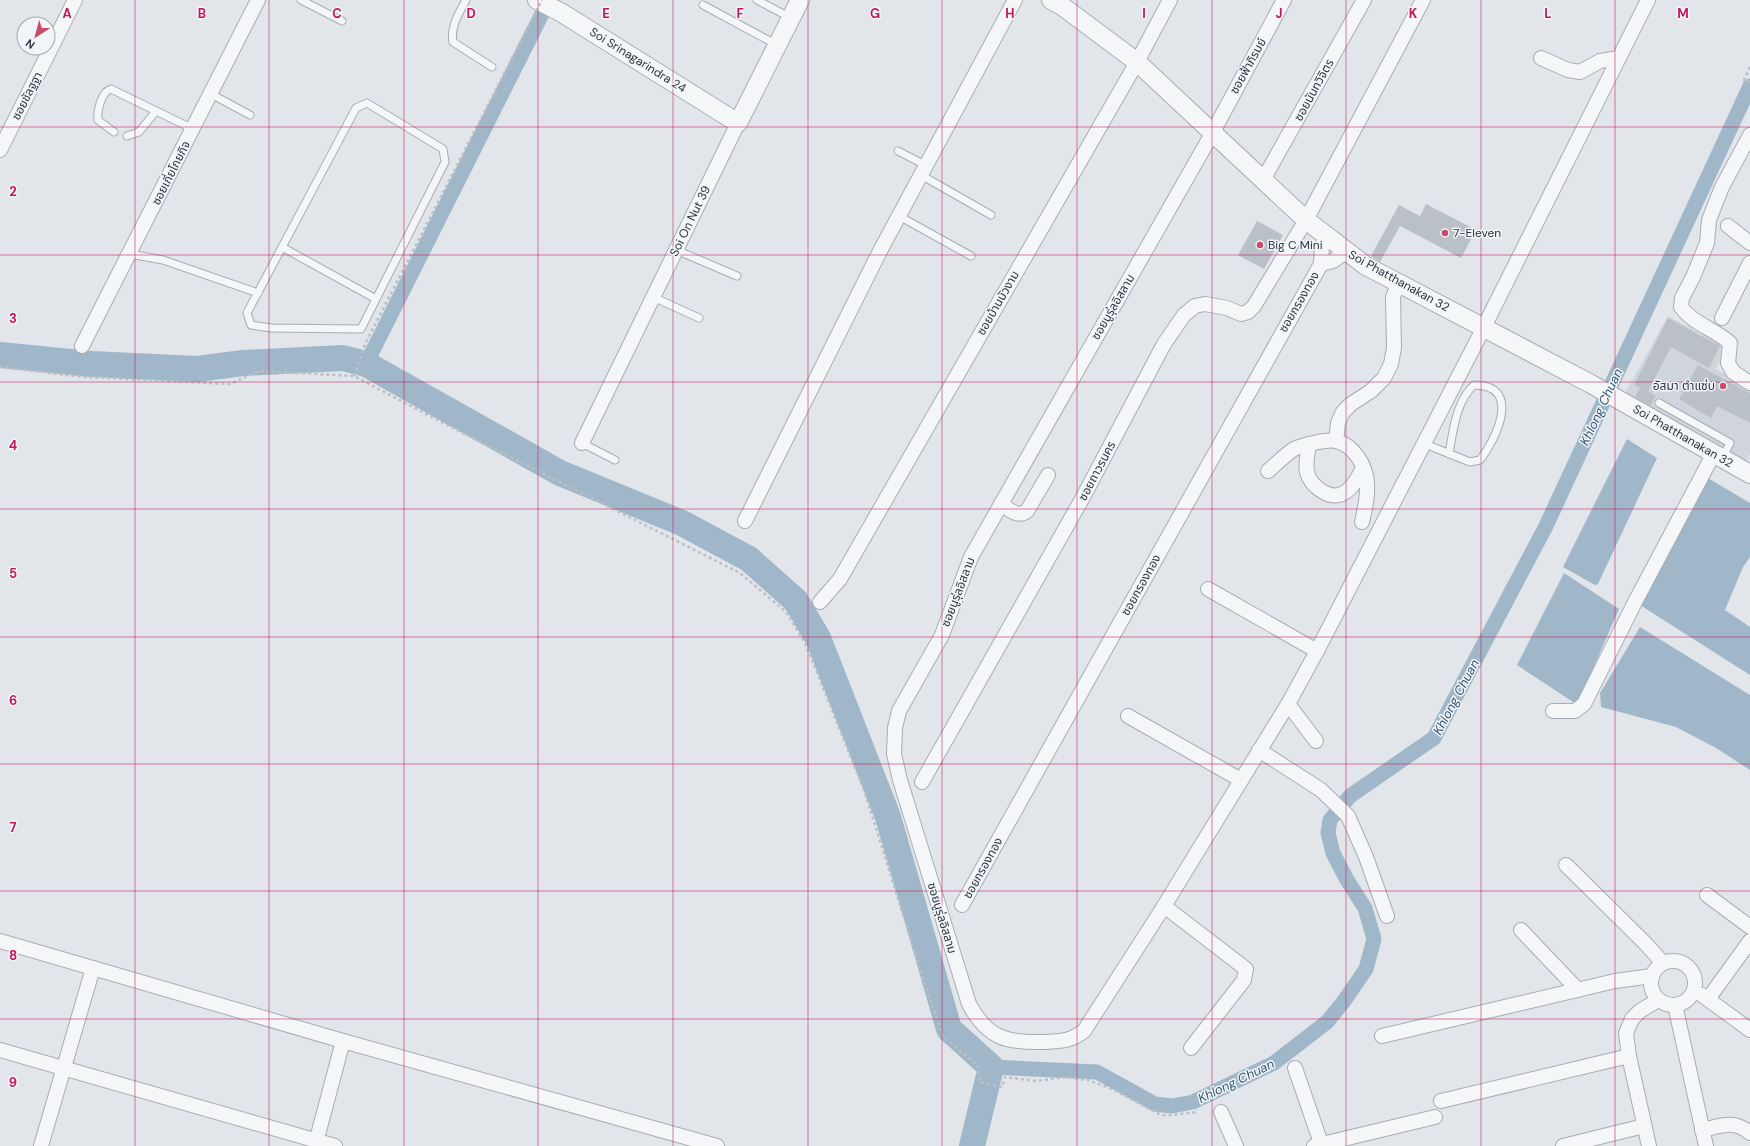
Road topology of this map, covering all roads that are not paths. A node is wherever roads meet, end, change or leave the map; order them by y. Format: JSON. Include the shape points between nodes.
{"nodes":[{"id":1,"x":75,"y":0,"type":"edge"},
{"id":2,"x":258,"y":0,"type":"edge"},
{"id":3,"x":301,"y":0,"type":"edge"},
{"id":4,"x":466,"y":0,"type":"edge"},
{"id":5,"x":757,"y":0,"type":"edge"},
{"id":6,"x":800,"y":0,"type":"edge"},
{"id":7,"x":1015,"y":0,"type":"edge"},
{"id":8,"x":1170,"y":0,"type":"edge"},
{"id":9,"x":1284,"y":0,"type":"edge"},
{"id":10,"x":1364,"y":0,"type":"edge"},
{"id":11,"x":1423,"y":0,"type":"edge"},
{"id":12,"x":1648,"y":0,"type":"edge"},
{"id":13,"x":541,"y":1,"type":"edge"},
{"id":14,"x":1059,"y":2,"type":"edge"},
{"id":15,"x":703,"y":5,"type":"dead end"},
{"id":16,"x":792,"y":18,"type":"junction"},
{"id":17,"x":342,"y":22,"type":"dead end"},
{"id":18,"x":777,"y":45,"type":"junction"},
{"id":19,"x":1541,"y":58,"type":"dead end"},
{"id":20,"x":1619,"y":58,"type":"junction"},
{"id":21,"x":1137,"y":62,"type":"junction"},
{"id":22,"x":492,"y":67,"type":"dead end"},
{"id":23,"x":211,"y":94,"type":"junction"},
{"id":24,"x":156,"y":111,"type":"junction"},
{"id":25,"x":250,"y":115,"type":"dead end"},
{"id":26,"x":738,"y":123,"type":"junction"},
{"id":27,"x":193,"y":129,"type":"junction"},
{"id":28,"x":114,"y":132,"type":"dead end"},
{"id":29,"x":1213,"y":132,"type":"junction"},
{"id":30,"x":1750,"y":135,"type":"edge"},
{"id":31,"x":127,"y":136,"type":"dead end"},
{"id":32,"x":0,"y":150,"type":"edge"},
{"id":33,"x":898,"y":151,"type":"dead end"},
{"id":34,"x":924,"y":171,"type":"junction"},
{"id":35,"x":1263,"y":180,"type":"junction"},
{"id":36,"x":991,"y":215,"type":"dead end"},
{"id":37,"x":899,"y":216,"type":"junction"},
{"id":38,"x":1306,"y":220,"type":"junction"},
{"id":39,"x":1728,"y":226,"type":"dead end"},
{"id":40,"x":1327,"y":236,"type":"junction"},
{"id":41,"x":1750,"y":243,"type":"edge"},
{"id":42,"x":282,"y":248,"type":"junction"},
{"id":43,"x":676,"y":250,"type":"junction"},
{"id":44,"x":1346,"y":252,"type":"junction"},
{"id":45,"x":130,"y":254,"type":"junction"},
{"id":46,"x":971,"y":256,"type":"dead end"},
{"id":47,"x":1750,"y":263,"type":"edge"},
{"id":48,"x":1321,"y":264,"type":"junction"},
{"id":49,"x":737,"y":276,"type":"dead end"},
{"id":50,"x":1399,"y":282,"type":"junction"},
{"id":51,"x":258,"y":293,"type":"junction"},
{"id":52,"x":653,"y":297,"type":"junction"},
{"id":53,"x":376,"y":299,"type":"junction"},
{"id":54,"x":699,"y":318,"type":"dead end"},
{"id":55,"x":1722,"y":318,"type":"dead end"},
{"id":56,"x":1483,"y":329,"type":"junction"},
{"id":57,"x":82,"y":346,"type":"dead end"},
{"id":58,"x":1750,"y":383,"type":"edge"},
{"id":59,"x":1659,"y":403,"type":"dead end"},
{"id":60,"x":1336,"y":441,"type":"junction"},
{"id":61,"x":582,"y":443,"type":"joint"},
{"id":62,"x":1309,"y":444,"type":"junction"},
{"id":63,"x":1425,"y":444,"type":"junction"},
{"id":64,"x":1449,"y":454,"type":"junction"},
{"id":65,"x":1718,"y":457,"type":"junction"},
{"id":66,"x":615,"y":460,"type":"dead end"},
{"id":67,"x":1363,"y":468,"type":"junction"},
{"id":68,"x":1268,"y":471,"type":"dead end"},
{"id":69,"x":1750,"y":474,"type":"edge"},
{"id":70,"x":1048,"y":475,"type":"dead end"},
{"id":71,"x":1001,"y":504,"type":"junction"},
{"id":72,"x":745,"y":521,"type":"dead end"},
{"id":73,"x":1362,"y":522,"type":"dead end"},
{"id":74,"x":1208,"y":589,"type":"dead end"},
{"id":75,"x":820,"y":602,"type":"dead end"},
{"id":76,"x":1317,"y":651,"type":"junction"},
{"id":77,"x":1288,"y":704,"type":"junction"},
{"id":78,"x":1553,"y":711,"type":"dead end"},
{"id":79,"x":1128,"y":716,"type":"dead end"},
{"id":80,"x":1316,"y":741,"type":"dead end"},
{"id":81,"x":1259,"y":750,"type":"junction"},
{"id":82,"x":1242,"y":780,"type":"junction"},
{"id":83,"x":922,"y":782,"type":"dead end"},
{"id":84,"x":1566,"y":865,"type":"dead end"},
{"id":85,"x":1707,"y":895,"type":"dead end"},
{"id":86,"x":962,"y":905,"type":"dead end"},
{"id":87,"x":1164,"y":906,"type":"junction"},
{"id":88,"x":1387,"y":916,"type":"dead end"},
{"id":89,"x":1750,"y":927,"type":"edge"},
{"id":90,"x":1521,"y":930,"type":"dead end"},
{"id":91,"x":0,"y":941,"type":"edge"},
{"id":92,"x":1750,"y":941,"type":"edge"},
{"id":93,"x":1663,"y":963,"type":"junction"},
{"id":94,"x":93,"y":968,"type":"junction"},
{"id":95,"x":1652,"y":976,"type":"junction"},
{"id":96,"x":1578,"y":990,"type":"junction"},
{"id":97,"x":1695,"y":990,"type":"junction"},
{"id":98,"x":1708,"y":999,"type":"junction"},
{"id":99,"x":1658,"y":1000,"type":"junction"},
{"id":100,"x":1675,"y":1005,"type":"junction"},
{"id":101,"x":1750,"y":1030,"type":"edge"},
{"id":102,"x":1382,"y":1036,"type":"dead end"},
{"id":103,"x":343,"y":1041,"type":"junction"},
{"id":104,"x":1191,"y":1048,"type":"dead end"},
{"id":105,"x":0,"y":1050,"type":"edge"},
{"id":106,"x":1629,"y":1056,"type":"junction"},
{"id":107,"x":1295,"y":1068,"type":"dead end"},
{"id":108,"x":63,"y":1069,"type":"junction"},
{"id":109,"x":1441,"y":1101,"type":"dead end"},
{"id":110,"x":1221,"y":1112,"type":"dead end"},
{"id":111,"x":1435,"y":1117,"type":"dead end"},
{"id":112,"x":1644,"y":1126,"type":"junction"},
{"id":113,"x":1702,"y":1130,"type":"junction"},
{"id":114,"x":1750,"y":1133,"type":"edge"},
{"id":115,"x":316,"y":1143,"type":"edge"},
{"id":116,"x":1587,"y":1143,"type":"edge"},
{"id":117,"x":1320,"y":1145,"type":"edge"},
{"id":118,"x":41,"y":1146,"type":"edge"},
{"id":119,"x":335,"y":1146,"type":"edge"},
{"id":120,"x":716,"y":1146,"type":"edge"},
{"id":121,"x":1236,"y":1146,"type":"edge"},
{"id":122,"x":1563,"y":1146,"type":"edge"},
{"id":123,"x":1649,"y":1146,"type":"edge"},
{"id":124,"x":1706,"y":1146,"type":"edge"}],
"edges":[{"from":1,"to":32,"type":"street","name":"ซอยชัลฐฐา"},
{"from":2,"to":23,"type":"street","name":"ซอยเกี่ยโกยกิจ"},
{"from":3,"to":17,"type":"lane"},
{"from":4,"to":22,"type":"lane","via":[[453,26],[453,42]]},
{"from":5,"to":16,"type":"lane"},
{"from":6,"to":16,"type":"street","name":"Soi On Nut 39"},
{"from":7,"to":34,"type":"street"},
{"from":8,"to":21,"type":"street","name":"ซอยบ้านบัวงาม"},
{"from":9,"to":29,"type":"street","name":"ซอยฟ้าภิรมย์"},
{"from":10,"to":35,"type":"street","name":"ซอยนันทวิจิตร"},
{"from":11,"to":38,"type":"street","name":"ซอยถาวรนคร"},
{"from":12,"to":20,"type":"street","name":"ซอยนูรุ่ลอิสลาม"},
{"from":13,"to":26,"type":"street","name":"Soi Srinagarindra 24"},
{"from":14,"to":21,"type":"street","name":"Soi Phatthanakan 32"},
{"from":15,"to":18,"type":"lane"},
{"from":16,"to":18,"type":"street","name":"Soi On Nut 39"},
{"from":18,"to":26,"type":"street","name":"Soi On Nut 39"},
{"from":19,"to":20,"type":"street","via":[[1568,70],[1580,72],[1600,61]]},
{"from":20,"to":56,"type":"street","name":"ซอยนูรุ่ลอิสลาม"},
{"from":21,"to":29,"type":"street","name":"Soi Phatthanakan 32"},
{"from":21,"to":75,"type":"street","name":"ซอยบ้านบัวงาม","via":[[840,579]]},
{"from":23,"to":25,"type":"lane"},
{"from":23,"to":27,"type":"street","name":"ซอยเกี่ยโกยกิจ"},
{"from":24,"to":27,"type":"lane"},
{"from":24,"to":28,"type":"lane","via":[[116,91],[108,90],[99,108],[98,120]]},
{"from":24,"to":31,"type":"lane","via":[[139,132]]},
{"from":26,"to":43,"type":"street","name":"Soi On Nut 39"},
{"from":27,"to":45,"type":"street","name":"ซอยเกี่ยโกยกิจ"},
{"from":29,"to":35,"type":"street","name":"Soi Phatthanakan 32"},
{"from":29,"to":71,"type":"street","name":"ซอยนูรุ่ลอิสลาม"},
{"from":30,"to":58,"type":"street","via":[[1722,187],[1709,220],[1707,243],[1682,298],[1681,307],[1693,320],[1730,343],[1728,363],[1733,372]]},
{"from":33,"to":34,"type":"lane"},
{"from":34,"to":36,"type":"lane"},
{"from":34,"to":37,"type":"street"},
{"from":35,"to":38,"type":"street","name":"Soi Phatthanakan 32"},
{"from":37,"to":46,"type":"lane"},
{"from":37,"to":72,"type":"street"},
{"from":38,"to":40,"type":"street","name":"Soi Phatthanakan 32"},
{"from":38,"to":83,"type":"street","name":"ซอยถาวรนคร","via":[[1248,312],[1241,314],[1205,304],[1195,306],[1184,315],[1164,344],[1082,499]]},
{"from":39,"to":41,"type":"street"},
{"from":40,"to":44,"type":"street","name":"Soi Phatthanakan 32"},
{"from":40,"to":48,"type":"street","name":"ซอยกรองทอง","via":[[1322,246]]},
{"from":42,"to":51,"type":"lane"},
{"from":42,"to":53,"type":"lane"},
{"from":42,"to":53,"type":"lane","via":[[356,108],[366,103],[443,149],[445,162]]},
{"from":43,"to":49,"type":"lane"},
{"from":43,"to":52,"type":"street","name":"Soi On Nut 39"},
{"from":44,"to":48,"type":"street","name":"ซอยกรองทอง"},
{"from":44,"to":50,"type":"street","name":"Soi Phatthanakan 32","via":[[1366,266]]},
{"from":45,"to":51,"type":"lane","via":[[163,260]]},
{"from":45,"to":57,"type":"street","name":"ซอยเกี่ยโกยกิจ"},
{"from":47,"to":55,"type":"street"},
{"from":48,"to":86,"type":"street","name":"ซอยกรองทอง"},
{"from":50,"to":56,"type":"street","name":"Soi Phatthanakan 32"},
{"from":50,"to":60,"type":"street","via":[[1393,297],[1394,348],[1391,364],[1384,378],[1343,412],[1338,423]]},
{"from":51,"to":53,"type":"lane","via":[[247,312],[251,325],[271,328],[360,329]]},
{"from":52,"to":54,"type":"lane"},
{"from":52,"to":61,"type":"street","name":"Soi On Nut 39"},
{"from":56,"to":63,"type":"street","name":"ซอยนูรุ่ลอิสลาม"},
{"from":56,"to":65,"type":"street","name":"Soi Phatthanakan 32","via":[[1591,384]]},
{"from":59,"to":65,"type":"lane","via":[[1730,443]]},
{"from":60,"to":62,"type":"street"},
{"from":60,"to":67,"type":"street","via":[[1360,459]]},
{"from":61,"to":66,"type":"lane"},
{"from":62,"to":67,"type":"street","via":[[1307,473],[1316,487],[1330,495],[1343,494]]},
{"from":62,"to":68,"type":"street","via":[[1294,449]]},
{"from":63,"to":64,"type":"lane"},
{"from":63,"to":76,"type":"street","name":"ซอยนูรุ่ลอิสลาม"},
{"from":64,"to":64,"type":"lane","via":[[1470,462],[1480,460],[1495,434],[1502,411],[1502,399],[1496,391],[1486,385],[1474,386],[1468,391],[1454,427]]},
{"from":65,"to":69,"type":"street","name":"Soi Phatthanakan 32"},
{"from":65,"to":78,"type":"street","via":[[1635,602],[1584,704],[1575,711]]},
{"from":67,"to":73,"type":"street","via":[[1368,495]]},
{"from":70,"to":71,"type":"street","via":[[1023,514],[1018,515]]},
{"from":71,"to":87,"type":"street","name":"ซอยนูรุ่ลอิสลาม","via":[[971,557],[942,635],[899,711],[895,728],[894,754],[969,1004],[977,1019],[995,1034],[1019,1043],[1073,1039],[1084,1031]]},
{"from":74,"to":76,"type":"street"},
{"from":76,"to":77,"type":"street","name":"ซอยนูรุ่ลอิสลาม"},
{"from":77,"to":80,"type":"street"},
{"from":77,"to":81,"type":"street","name":"ซอยนูรุ่ลอิสลาม"},
{"from":79,"to":82,"type":"street"},
{"from":81,"to":82,"type":"street","name":"ซอยนูรุ่ลอิสลาม"},
{"from":81,"to":88,"type":"street","via":[[1321,790],[1348,816]]},
{"from":82,"to":87,"type":"street","name":"ซอยนูรุ่ลอิสลาม"},
{"from":84,"to":93,"type":"street"},
{"from":85,"to":89,"type":"street"},
{"from":87,"to":104,"type":"street","via":[[1246,969],[1244,980]]},
{"from":90,"to":96,"type":"street"},
{"from":91,"to":94,"type":"street"},
{"from":92,"to":98,"type":"street"},
{"from":93,"to":95,"type":"street","via":[[1656,968]]},
{"from":93,"to":97,"type":"street","via":[[1672,960],[1688,966],[1694,973]]},
{"from":94,"to":103,"type":"street"},
{"from":94,"to":108,"type":"street"},
{"from":95,"to":96,"type":"street"},
{"from":95,"to":99,"type":"street","via":[[1653,993]]},
{"from":96,"to":102,"type":"street"},
{"from":97,"to":98,"type":"street"},
{"from":97,"to":100,"type":"street","via":[[1690,998]]},
{"from":98,"to":101,"type":"street"},
{"from":99,"to":100,"type":"street"},
{"from":99,"to":106,"type":"street","via":[[1632,1019],[1626,1033]]},
{"from":100,"to":113,"type":"street"},
{"from":103,"to":115,"type":"street"},
{"from":103,"to":120,"type":"street"},
{"from":105,"to":108,"type":"street"},
{"from":106,"to":109,"type":"street"},
{"from":106,"to":112,"type":"street"},
{"from":107,"to":117,"type":"street"},
{"from":108,"to":115,"type":"street"},
{"from":108,"to":118,"type":"street"},
{"from":110,"to":121,"type":"street"},
{"from":111,"to":117,"type":"street"},
{"from":112,"to":116,"type":"street"},
{"from":112,"to":123,"type":"street"},
{"from":113,"to":114,"type":"street","via":[[1736,1124]]},
{"from":113,"to":124,"type":"street"},
{"from":115,"to":119,"type":"street"},
{"from":116,"to":122,"type":"street"}]}
